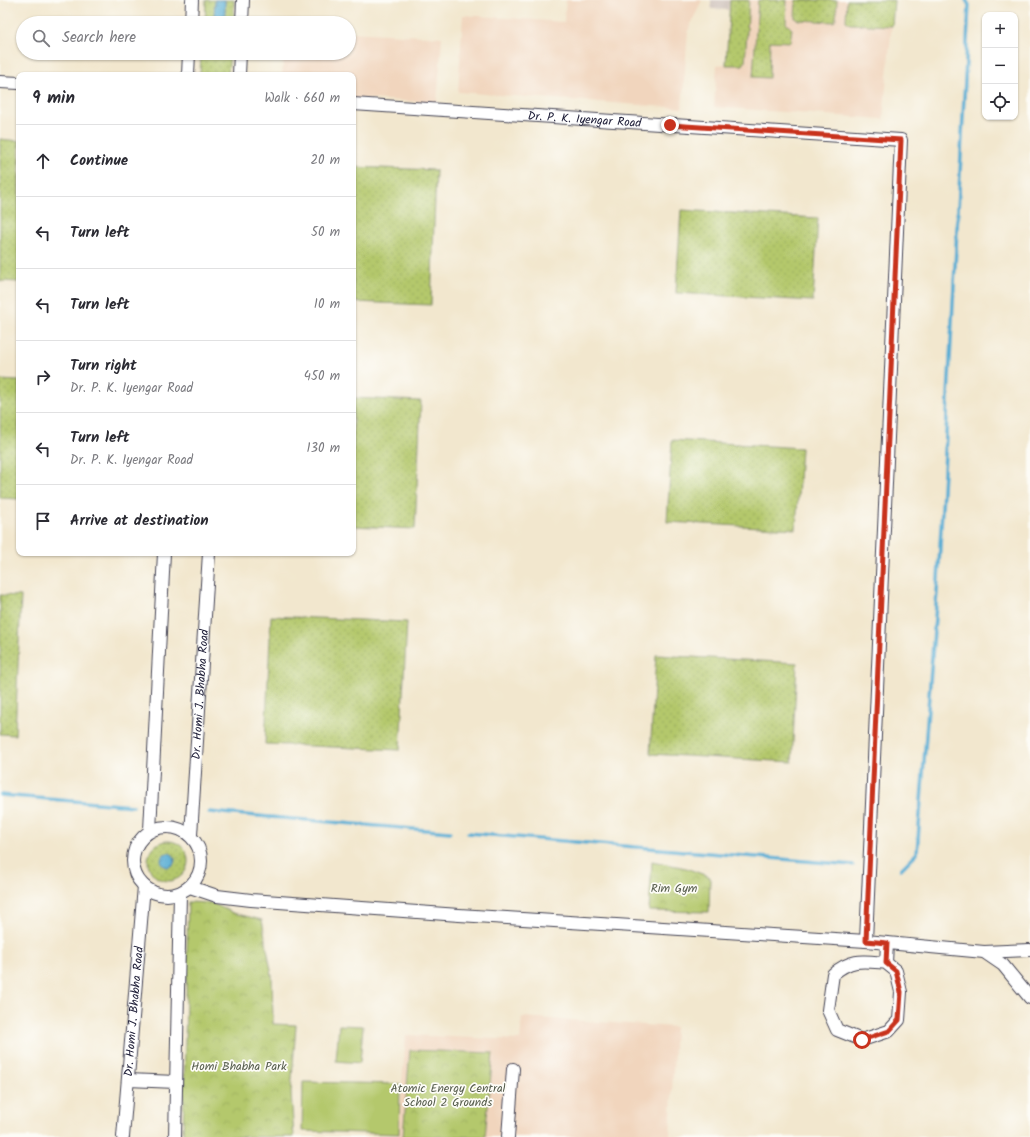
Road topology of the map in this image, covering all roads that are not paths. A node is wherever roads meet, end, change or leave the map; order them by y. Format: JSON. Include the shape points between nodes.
{"nodes":[{"id":1,"x":192,"y":0,"type":"edge"},
{"id":2,"x":243,"y":0,"type":"edge"},
{"id":3,"x":191,"y":16,"type":"edge"},
{"id":4,"x":242,"y":16,"type":"edge"},
{"id":5,"x":189,"y":60,"type":"edge"},
{"id":6,"x":239,"y":60,"type":"edge"},
{"id":7,"x":188,"y":72,"type":"edge"},
{"id":8,"x":238,"y":72,"type":"edge"},
{"id":9,"x":0,"y":82,"type":"edge"},
{"id":10,"x":16,"y":83,"type":"edge"},
{"id":11,"x":356,"y":104,"type":"edge"},
{"id":12,"x":164,"y":556,"type":"edge"},
{"id":13,"x":209,"y":556,"type":"edge"},
{"id":14,"x":150,"y":830,"type":"junction"},
{"id":15,"x":191,"y":835,"type":"junction"},
{"id":16,"x":144,"y":886,"type":"junction"},
{"id":17,"x":190,"y":887,"type":"junction"},
{"id":18,"x":180,"y":893,"type":"junction"},
{"id":19,"x":866,"y":941,"type":"junction"},
{"id":20,"x":887,"y":943,"type":"junction"},
{"id":21,"x":1030,"y":950,"type":"edge"},
{"id":22,"x":984,"y":952,"type":"junction"},
{"id":23,"x":886,"y":963,"type":"junction"},
{"id":24,"x":1030,"y":998,"type":"edge"},
{"id":25,"x":513,"y":1070,"type":"dead end"},
{"id":26,"x":128,"y":1080,"type":"junction"},
{"id":27,"x":176,"y":1082,"type":"junction"},
{"id":28,"x":123,"y":1137,"type":"edge"},
{"id":29,"x":175,"y":1137,"type":"edge"},
{"id":30,"x":508,"y":1137,"type":"edge"}],
"edges":[{"from":1,"to":3,"type":"street"},
{"from":2,"to":4,"type":"street"},
{"from":5,"to":7,"type":"street"},
{"from":6,"to":8,"type":"street"},
{"from":9,"to":10,"type":"street"},
{"from":11,"to":19,"type":"street","name":"Dr. P. K. Iyengar Road","via":[[901,140]]},
{"from":12,"to":14,"type":"street"},
{"from":13,"to":15,"type":"street","name":"Dr. Homi J. Bhabha Road"},
{"from":14,"to":15,"type":"street","via":[[163,826],[173,827]]},
{"from":14,"to":16,"type":"street","via":[[138,843],[134,854],[133,866],[136,877]]},
{"from":15,"to":17,"type":"street","via":[[202,855],[202,866]]},
{"from":16,"to":18,"type":"street","via":[[154,893],[167,896]]},
{"from":16,"to":26,"type":"street","name":"Dr. Homi J. Bhabha Road"},
{"from":17,"to":18,"type":"street"},
{"from":17,"to":19,"type":"street","via":[[216,896],[250,900]]},
{"from":18,"to":27,"type":"street"},
{"from":19,"to":20,"type":"street"},
{"from":20,"to":22,"type":"street"},
{"from":20,"to":23,"type":"street"},
{"from":21,"to":22,"type":"street"},
{"from":22,"to":24,"type":"street","via":[[1003,965]]},
{"from":23,"to":23,"type":"street","via":[[896,971],[901,992],[899,1020],[889,1031],[862,1040],[837,1030],[828,1010],[833,974],[843,966],[859,960]]},
{"from":25,"to":30,"type":"street"},
{"from":26,"to":27,"type":"street"},
{"from":26,"to":28,"type":"street","name":"Dr. Homi J. Bhabha Road"},
{"from":27,"to":29,"type":"street"}]}
